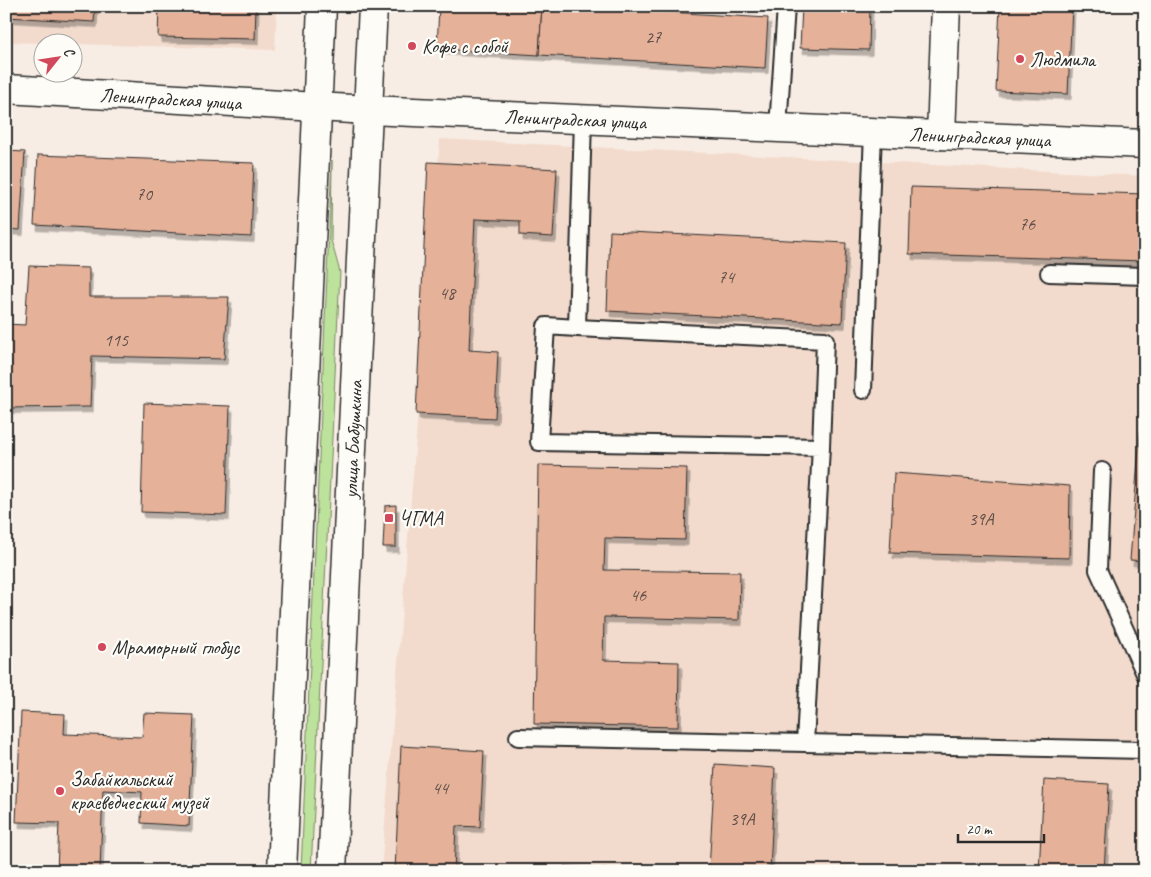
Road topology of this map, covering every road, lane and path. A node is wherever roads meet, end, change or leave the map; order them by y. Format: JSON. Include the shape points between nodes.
{"nodes":[{"id":1,"x":322,"y":6,"type":"edge"},
{"id":2,"x":373,"y":6,"type":"edge"},
{"id":3,"x":786,"y":6,"type":"edge"},
{"id":4,"x":946,"y":6,"type":"edge"},
{"id":5,"x":6,"y":89,"type":"edge"},
{"id":6,"x":317,"y":107,"type":"junction"},
{"id":7,"x":369,"y":110,"type":"junction"},
{"id":8,"x":583,"y":119,"type":"junction"},
{"id":9,"x":778,"y":128,"type":"junction"},
{"id":10,"x":873,"y":132,"type":"junction"},
{"id":11,"x":941,"y":134,"type":"junction"},
{"id":12,"x":1145,"y":144,"type":"edge"},
{"id":13,"x":1049,"y":273,"type":"dead end"},
{"id":14,"x":1145,"y":276,"type":"edge"},
{"id":15,"x":577,"y":328,"type":"junction"},
{"id":16,"x":863,"y":390,"type":"dead end"},
{"id":17,"x":821,"y":447,"type":"junction"},
{"id":18,"x":1102,"y":471,"type":"dead end"},
{"id":19,"x":1145,"y":674,"type":"edge"},
{"id":20,"x":518,"y":737,"type":"dead end"},
{"id":21,"x":805,"y":743,"type":"junction"},
{"id":22,"x":1145,"y":750,"type":"edge"},
{"id":23,"x":282,"y":871,"type":"edge"},
{"id":24,"x":332,"y":871,"type":"edge"}],
"edges":[{"from":1,"to":6,"type":"main road"},
{"from":2,"to":7,"type":"main road","name":"улица Бабушкина"},
{"from":3,"to":9,"type":"lane"},
{"from":4,"to":11,"type":"main road"},
{"from":5,"to":6,"type":"main road","name":"Ленинградская улица"},
{"from":6,"to":7,"type":"main road","name":"Ленинградская улица"},
{"from":6,"to":23,"type":"main road"},
{"from":7,"to":8,"type":"main road","name":"Ленинградская улица"},
{"from":7,"to":24,"type":"main road","name":"улица Бабушкина"},
{"from":8,"to":9,"type":"main road","name":"Ленинградская улица"},
{"from":8,"to":15,"type":"lane"},
{"from":9,"to":10,"type":"main road","name":"Ленинградская улица"},
{"from":10,"to":11,"type":"main road","name":"Ленинградская улица"},
{"from":10,"to":16,"type":"lane"},
{"from":11,"to":12,"type":"main road","name":"Ленинградская улица"},
{"from":13,"to":14,"type":"lane"},
{"from":15,"to":17,"type":"lane","via":[[825,340]]},
{"from":15,"to":17,"type":"lane","via":[[546,326],[539,442]]},
{"from":17,"to":21,"type":"lane"},
{"from":18,"to":19,"type":"lane","via":[[1098,570]]},
{"from":20,"to":21,"type":"lane"},
{"from":21,"to":22,"type":"lane"}]}
